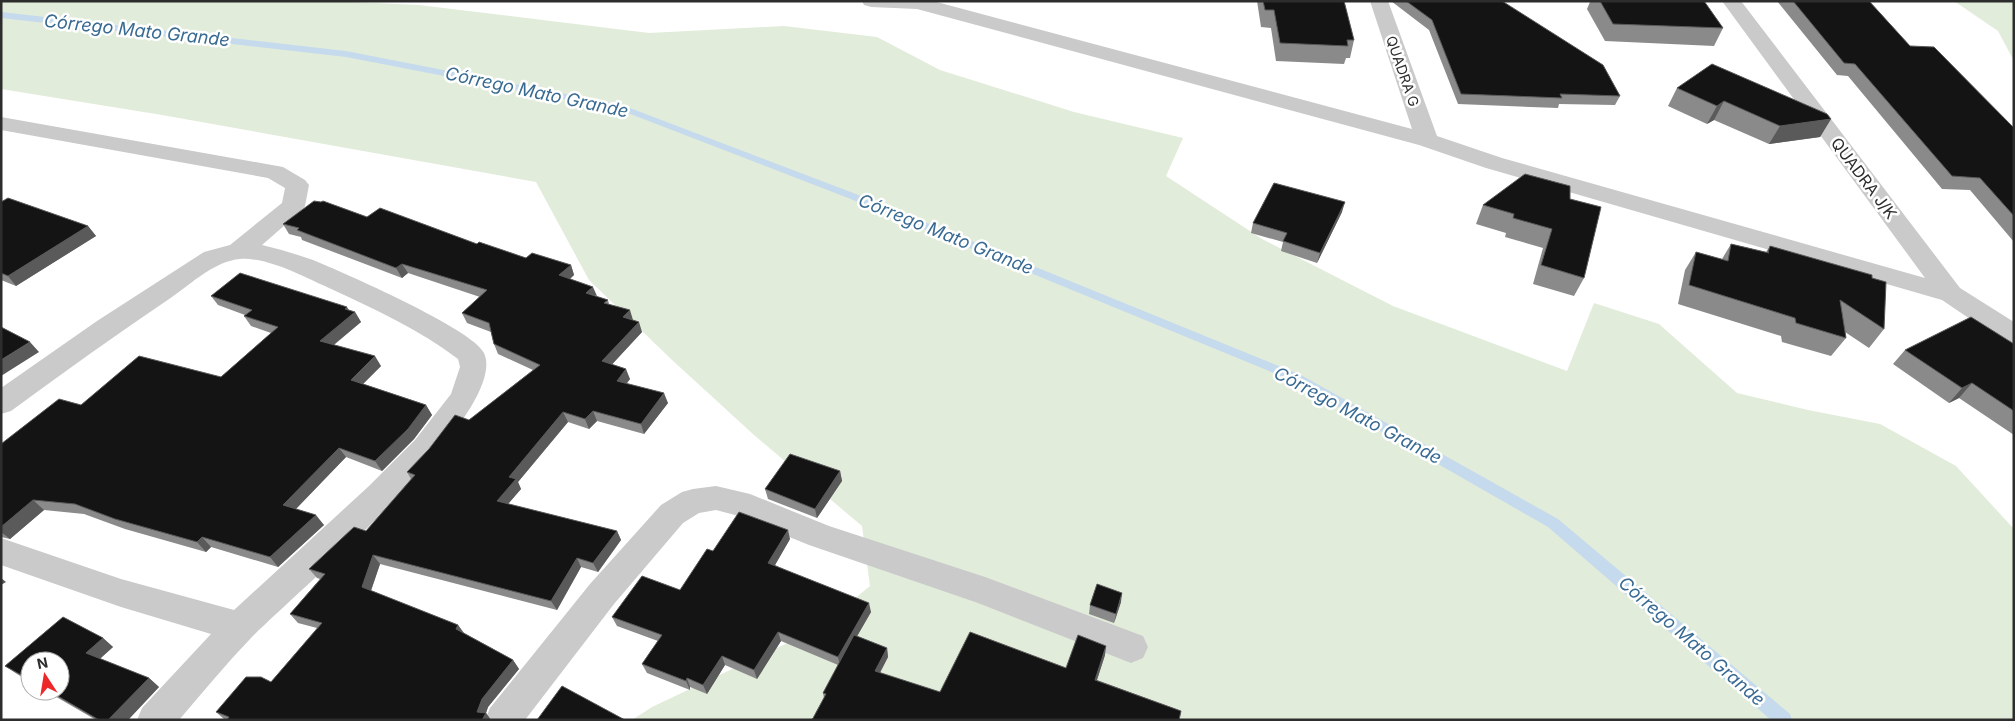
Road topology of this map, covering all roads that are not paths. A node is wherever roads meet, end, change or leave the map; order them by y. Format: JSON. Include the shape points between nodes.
{"nodes":[{"id":1,"x":871,"y":1,"type":"edge"},
{"id":2,"x":1379,"y":1,"type":"edge"},
{"id":3,"x":1731,"y":1,"type":"edge"},
{"id":4,"x":918,"y":2,"type":"edge"},
{"id":5,"x":1,"y":124,"type":"edge"},
{"id":6,"x":1427,"y":140,"type":"junction"},
{"id":7,"x":239,"y":251,"type":"junction"},
{"id":8,"x":1951,"y":294,"type":"junction"},
{"id":9,"x":2014,"y":335,"type":"edge"},
{"id":10,"x":1,"y":403,"type":"edge"},
{"id":11,"x":1,"y":551,"type":"edge"},
{"id":12,"x":239,"y":627,"type":"junction"},
{"id":13,"x":1131,"y":647,"type":"dead end"},
{"id":14,"x":155,"y":720,"type":"edge"},
{"id":15,"x":503,"y":720,"type":"edge"}],
"edges":[{"from":1,"to":4,"type":"street"},
{"from":2,"to":6,"type":"street","name":"QUADRA G"},
{"from":3,"to":8,"type":"street","name":"QUADRA J/K"},
{"from":4,"to":6,"type":"street"},
{"from":5,"to":7,"type":"street","via":[[275,172],[297,185],[293,206]]},
{"from":6,"to":8,"type":"street","via":[[1494,163]]},
{"from":7,"to":10,"type":"street","via":[[213,258],[191,272]]},
{"from":7,"to":12,"type":"street","via":[[256,251],[303,266],[400,310],[471,354],[474,367],[462,400],[425,448],[380,495]]},
{"from":8,"to":9,"type":"street","name":"QUADRA J/K"},
{"from":11,"to":12,"type":"street","via":[[121,593]]},
{"from":12,"to":14,"type":"street"},
{"from":13,"to":15,"type":"street","via":[[985,590],[820,536],[739,503],[716,498],[693,501],[672,514],[602,594]]}]}
